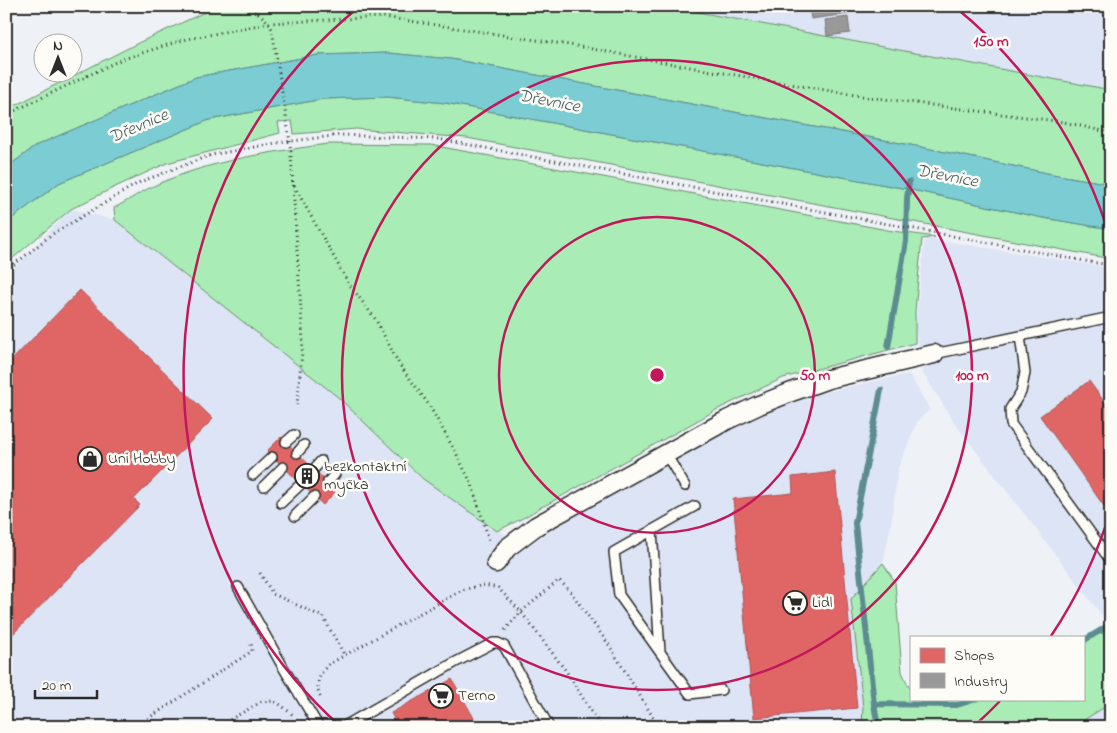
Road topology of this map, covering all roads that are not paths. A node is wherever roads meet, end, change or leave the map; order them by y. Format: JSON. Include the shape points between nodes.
{"nodes":[{"id":1,"x":1111,"y":317,"type":"edge"},
{"id":2,"x":1020,"y":336,"type":"junction"},
{"id":3,"x":934,"y":354,"type":"joint"},
{"id":4,"x":294,"y":435,"type":"dead end"},
{"id":5,"x":286,"y":442,"type":"dead end"},
{"id":6,"x":304,"y":445,"type":"dead end"},
{"id":7,"x":297,"y":453,"type":"dead end"},
{"id":8,"x":666,"y":454,"type":"junction"},
{"id":9,"x":272,"y":456,"type":"dead end"},
{"id":10,"x":321,"y":462,"type":"dead end"},
{"id":11,"x":283,"y":467,"type":"dead end"},
{"id":12,"x":314,"y":469,"type":"dead end"},
{"id":13,"x":335,"y":474,"type":"dead end"},
{"id":14,"x":252,"y":476,"type":"dead end"},
{"id":15,"x":328,"y":482,"type":"dead end"},
{"id":16,"x":300,"y":484,"type":"dead end"},
{"id":17,"x":264,"y":486,"type":"dead end"},
{"id":18,"x":684,"y":486,"type":"dead end"},
{"id":19,"x":314,"y":497,"type":"dead end"},
{"id":20,"x":282,"y":503,"type":"dead end"},
{"id":21,"x":695,"y":506,"type":"dead end"},
{"id":22,"x":295,"y":516,"type":"dead end"},
{"id":23,"x":652,"y":530,"type":"junction"},
{"id":24,"x":1111,"y":561,"type":"edge"},
{"id":25,"x":496,"y":563,"type":"road end"},
{"id":26,"x":238,"y":587,"type":"dead end"},
{"id":27,"x":660,"y":652,"type":"junction"},
{"id":28,"x":722,"y":690,"type":"dead end"},
{"id":29,"x":319,"y":727,"type":"edge"},
{"id":30,"x":343,"y":727,"type":"edge"},
{"id":31,"x":550,"y":727,"type":"edge"}],
"edges":[{"from":1,"to":2,"type":"lane"},
{"from":2,"to":3,"type":"lane"},
{"from":2,"to":24,"type":"lane","via":[[1025,374],[1021,392],[1010,409],[1011,424]]},
{"from":3,"to":8,"type":"street","via":[[828,379],[794,391],[727,420]]},
{"from":4,"to":5,"type":"lane"},
{"from":6,"to":7,"type":"lane"},
{"from":8,"to":18,"type":"lane"},
{"from":8,"to":25,"type":"street","via":[[536,526],[507,548]]},
{"from":9,"to":14,"type":"lane"},
{"from":10,"to":12,"type":"lane"},
{"from":11,"to":17,"type":"lane"},
{"from":13,"to":15,"type":"lane"},
{"from":16,"to":20,"type":"lane"},
{"from":19,"to":22,"type":"lane"},
{"from":21,"to":23,"type":"lane"},
{"from":23,"to":27,"type":"lane"},
{"from":23,"to":27,"type":"lane","via":[[614,552],[619,595]]},
{"from":26,"to":29,"type":"lane"},
{"from":27,"to":28,"type":"lane","via":[[690,694]]},
{"from":30,"to":31,"type":"lane","via":[[493,643],[504,646]]}]}
